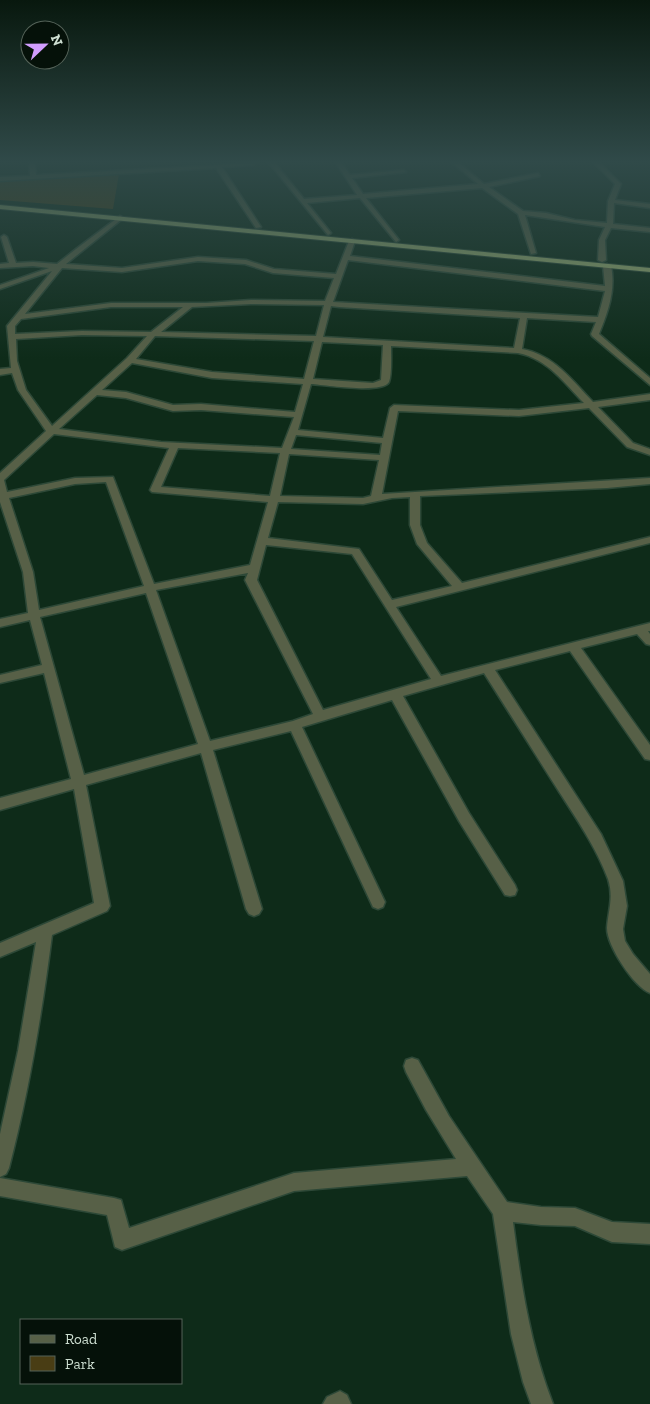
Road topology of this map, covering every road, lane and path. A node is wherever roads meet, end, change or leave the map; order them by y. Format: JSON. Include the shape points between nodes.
{"nodes":[{"id":1,"x":106,"y":229,"type":"edge"},
{"id":2,"x":226,"y":229,"type":"edge"},
{"id":3,"x":276,"y":229,"type":"edge"},
{"id":4,"x":325,"y":229,"type":"edge"},
{"id":5,"x":387,"y":229,"type":"edge"},
{"id":6,"x":526,"y":229,"type":"edge"},
{"id":7,"x":607,"y":229,"type":"edge"},
{"id":8,"x":638,"y":229,"type":"edge"},
{"id":9,"x":650,"y":230,"type":"edge"},
{"id":10,"x":328,"y":233,"type":"junction"},
{"id":11,"x":4,"y":237,"type":"dead end"},
{"id":12,"x":396,"y":240,"type":"junction"},
{"id":13,"x":352,"y":241,"type":"junction"},
{"id":14,"x":533,"y":253,"type":"junction"},
{"id":15,"x":345,"y":258,"type":"junction"},
{"id":16,"x":604,"y":263,"type":"junction"},
{"id":17,"x":650,"y":264,"type":"edge"},
{"id":18,"x":13,"y":265,"type":"junction"},
{"id":19,"x":0,"y":266,"type":"edge"},
{"id":20,"x":60,"y":266,"type":"junction"},
{"id":21,"x":650,"y":270,"type":"edge"},
{"id":22,"x":338,"y":276,"type":"junction"},
{"id":23,"x":0,"y":287,"type":"edge"},
{"id":24,"x":608,"y":289,"type":"junction"},
{"id":25,"x":328,"y":304,"type":"junction"},
{"id":26,"x":189,"y":306,"type":"junction"},
{"id":27,"x":524,"y":315,"type":"junction"},
{"id":28,"x":19,"y":317,"type":"junction"},
{"id":29,"x":601,"y":320,"type":"junction"},
{"id":30,"x":11,"y":326,"type":"junction"},
{"id":31,"x":0,"y":327,"type":"edge"},
{"id":32,"x":153,"y":334,"type":"junction"},
{"id":33,"x":11,"y":338,"type":"junction"},
{"id":34,"x":319,"y":339,"type":"junction"},
{"id":35,"x":387,"y":343,"type":"junction"},
{"id":36,"x":518,"y":351,"type":"junction"},
{"id":37,"x":130,"y":360,"type":"junction"},
{"id":38,"x":16,"y":370,"type":"junction"},
{"id":39,"x":0,"y":372,"type":"edge"},
{"id":40,"x":307,"y":382,"type":"junction"},
{"id":41,"x":650,"y":382,"type":"edge"},
{"id":42,"x":94,"y":392,"type":"junction"},
{"id":43,"x":650,"y":397,"type":"edge"},
{"id":44,"x":593,"y":406,"type":"junction"},
{"id":45,"x":299,"y":415,"type":"junction"},
{"id":46,"x":51,"y":431,"type":"junction"},
{"id":47,"x":293,"y":432,"type":"junction"},
{"id":48,"x":386,"y":441,"type":"junction"},
{"id":49,"x":175,"y":445,"type":"junction"},
{"id":50,"x":286,"y":451,"type":"junction"},
{"id":51,"x":650,"y":452,"type":"edge"},
{"id":52,"x":384,"y":458,"type":"junction"},
{"id":53,"x":0,"y":478,"type":"edge"},
{"id":54,"x":0,"y":482,"type":"edge"},
{"id":55,"x":650,"y":482,"type":"edge"},
{"id":56,"x":415,"y":494,"type":"junction"},
{"id":57,"x":3,"y":496,"type":"junction"},
{"id":58,"x":376,"y":498,"type":"junction"},
{"id":59,"x":274,"y":500,"type":"junction"},
{"id":60,"x":650,"y":540,"type":"edge"},
{"id":61,"x":262,"y":541,"type":"junction"},
{"id":62,"x":254,"y":568,"type":"junction"},
{"id":63,"x":459,"y":587,"type":"junction"},
{"id":64,"x":150,"y":588,"type":"junction"},
{"id":65,"x":389,"y":605,"type":"junction"},
{"id":66,"x":34,"y":616,"type":"junction"},
{"id":67,"x":0,"y":623,"type":"edge"},
{"id":68,"x":645,"y":628,"type":"edge"},
{"id":69,"x":650,"y":641,"type":"edge"},
{"id":70,"x":573,"y":646,"type":"junction"},
{"id":71,"x":48,"y":668,"type":"junction"},
{"id":72,"x":487,"y":668,"type":"junction"},
{"id":73,"x":0,"y":679,"type":"edge"},
{"id":74,"x":438,"y":681,"type":"junction"},
{"id":75,"x":394,"y":694,"type":"junction"},
{"id":76,"x":320,"y":716,"type":"junction"},
{"id":77,"x":295,"y":725,"type":"junction"},
{"id":78,"x":206,"y":747,"type":"junction"},
{"id":79,"x":650,"y":755,"type":"edge"},
{"id":80,"x":79,"y":782,"type":"junction"},
{"id":81,"x":0,"y":804,"type":"edge"},
{"id":82,"x":510,"y":890,"type":"dead end"},
{"id":83,"x":378,"y":902,"type":"dead end"},
{"id":84,"x":254,"y":909,"type":"dead end"},
{"id":85,"x":45,"y":931,"type":"junction"},
{"id":86,"x":0,"y":950,"type":"edge"},
{"id":87,"x":650,"y":986,"type":"edge"},
{"id":88,"x":412,"y":1066,"type":"dead end"},
{"id":89,"x":0,"y":1168,"type":"edge"},
{"id":90,"x":471,"y":1168,"type":"junction"},
{"id":91,"x":0,"y":1187,"type":"edge"},
{"id":92,"x":502,"y":1211,"type":"junction"},
{"id":93,"x":650,"y":1234,"type":"edge"},
{"id":94,"x":334,"y":1404,"type":"edge"},
{"id":95,"x":340,"y":1404,"type":"edge"},
{"id":96,"x":542,"y":1404,"type":"edge"}],
"edges":[{"from":1,"to":20,"type":"street"},
{"from":2,"to":13,"type":"highway"},
{"from":3,"to":10,"type":"highway"},
{"from":4,"to":10,"type":"street"},
{"from":5,"to":12,"type":"street"},
{"from":6,"to":14,"type":"street"},
{"from":7,"to":16,"type":"street","via":[[602,240]]},
{"from":8,"to":9,"type":"street"},
{"from":10,"to":12,"type":"highway"},
{"from":11,"to":18,"type":"street"},
{"from":12,"to":14,"type":"highway"},
{"from":13,"to":15,"type":"street"},
{"from":13,"to":16,"type":"highway"},
{"from":14,"to":16,"type":"highway"},
{"from":15,"to":22,"type":"street"},
{"from":15,"to":24,"type":"street"},
{"from":16,"to":17,"type":"highway"},
{"from":16,"to":21,"type":"highway"},
{"from":16,"to":24,"type":"street","via":[[610,276]]},
{"from":18,"to":19,"type":"street"},
{"from":18,"to":20,"type":"street"},
{"from":20,"to":22,"type":"street","via":[[122,270],[198,259],[246,262],[273,271]]},
{"from":20,"to":23,"type":"street"},
{"from":20,"to":28,"type":"street"},
{"from":22,"to":25,"type":"street"},
{"from":24,"to":29,"type":"street"},
{"from":25,"to":26,"type":"street","via":[[251,302]]},
{"from":25,"to":27,"type":"street"},
{"from":25,"to":34,"type":"street"},
{"from":26,"to":28,"type":"street","via":[[111,305]]},
{"from":26,"to":32,"type":"street"},
{"from":27,"to":29,"type":"street"},
{"from":27,"to":36,"type":"street"},
{"from":28,"to":30,"type":"street"},
{"from":29,"to":41,"type":"street","via":[[595,334]]},
{"from":30,"to":31,"type":"street"},
{"from":30,"to":33,"type":"street"},
{"from":32,"to":33,"type":"street","via":[[82,333]]},
{"from":32,"to":34,"type":"street"},
{"from":32,"to":37,"type":"street"},
{"from":33,"to":38,"type":"street"},
{"from":34,"to":35,"type":"street"},
{"from":34,"to":40,"type":"street"},
{"from":35,"to":36,"type":"street"},
{"from":35,"to":40,"type":"street","via":[[385,381],[381,385]]},
{"from":36,"to":44,"type":"street","via":[[534,354],[550,364]]},
{"from":37,"to":40,"type":"street","via":[[212,375]]},
{"from":37,"to":42,"type":"street"},
{"from":38,"to":39,"type":"street"},
{"from":38,"to":46,"type":"street","via":[[22,390]]},
{"from":40,"to":45,"type":"street"},
{"from":42,"to":45,"type":"street","via":[[126,395],[173,408],[201,407]]},
{"from":42,"to":46,"type":"street"},
{"from":43,"to":44,"type":"street"},
{"from":44,"to":48,"type":"street","via":[[519,413],[394,408]]},
{"from":44,"to":51,"type":"street","via":[[630,445]]},
{"from":45,"to":47,"type":"street"},
{"from":46,"to":49,"type":"street"},
{"from":46,"to":53,"type":"street"},
{"from":47,"to":48,"type":"street"},
{"from":47,"to":50,"type":"street"},
{"from":48,"to":52,"type":"street"},
{"from":49,"to":50,"type":"street"},
{"from":49,"to":59,"type":"street","via":[[155,490]]},
{"from":50,"to":52,"type":"street"},
{"from":50,"to":59,"type":"street"},
{"from":52,"to":58,"type":"street"},
{"from":54,"to":57,"type":"street"},
{"from":55,"to":56,"type":"street"},
{"from":56,"to":58,"type":"street"},
{"from":56,"to":63,"type":"street","via":[[415,525],[422,544]]},
{"from":57,"to":64,"type":"street","via":[[75,481],[110,480]]},
{"from":57,"to":66,"type":"street","via":[[28,572]]},
{"from":58,"to":59,"type":"street","via":[[363,501]]},
{"from":59,"to":61,"type":"street"},
{"from":60,"to":63,"type":"street"},
{"from":61,"to":62,"type":"street"},
{"from":61,"to":65,"type":"street","via":[[355,552]]},
{"from":62,"to":64,"type":"street"},
{"from":62,"to":76,"type":"street","via":[[251,580]]},
{"from":63,"to":65,"type":"street"},
{"from":64,"to":66,"type":"street"},
{"from":64,"to":78,"type":"street"},
{"from":65,"to":74,"type":"street"},
{"from":66,"to":67,"type":"street"},
{"from":66,"to":71,"type":"street"},
{"from":68,"to":69,"type":"street"},
{"from":68,"to":70,"type":"street"},
{"from":70,"to":72,"type":"street"},
{"from":70,"to":79,"type":"street"},
{"from":71,"to":73,"type":"street"},
{"from":71,"to":80,"type":"street"},
{"from":72,"to":74,"type":"street"},
{"from":72,"to":87,"type":"street","via":[[596,838],[616,881],[619,906],[615,929],[618,942],[627,959]]},
{"from":74,"to":75,"type":"street"},
{"from":75,"to":76,"type":"street"},
{"from":75,"to":82,"type":"street"},
{"from":76,"to":77,"type":"street"},
{"from":77,"to":78,"type":"street"},
{"from":77,"to":83,"type":"street"},
{"from":78,"to":80,"type":"street"},
{"from":78,"to":84,"type":"street"},
{"from":80,"to":81,"type":"street"},
{"from":80,"to":85,"type":"street","via":[[102,906]]},
{"from":85,"to":86,"type":"street"},
{"from":85,"to":89,"type":"street","via":[[30,1039],[12,1128]]},
{"from":88,"to":90,"type":"street","via":[[431,1104]]},
{"from":90,"to":91,"type":"street","via":[[294,1182],[122,1240],[114,1206]]},
{"from":90,"to":92,"type":"street"},
{"from":92,"to":93,"type":"street","via":[[575,1217],[612,1232]]},
{"from":92,"to":96,"type":"street","via":[[511,1279],[532,1380]]},
{"from":94,"to":95,"type":"street"}]}
